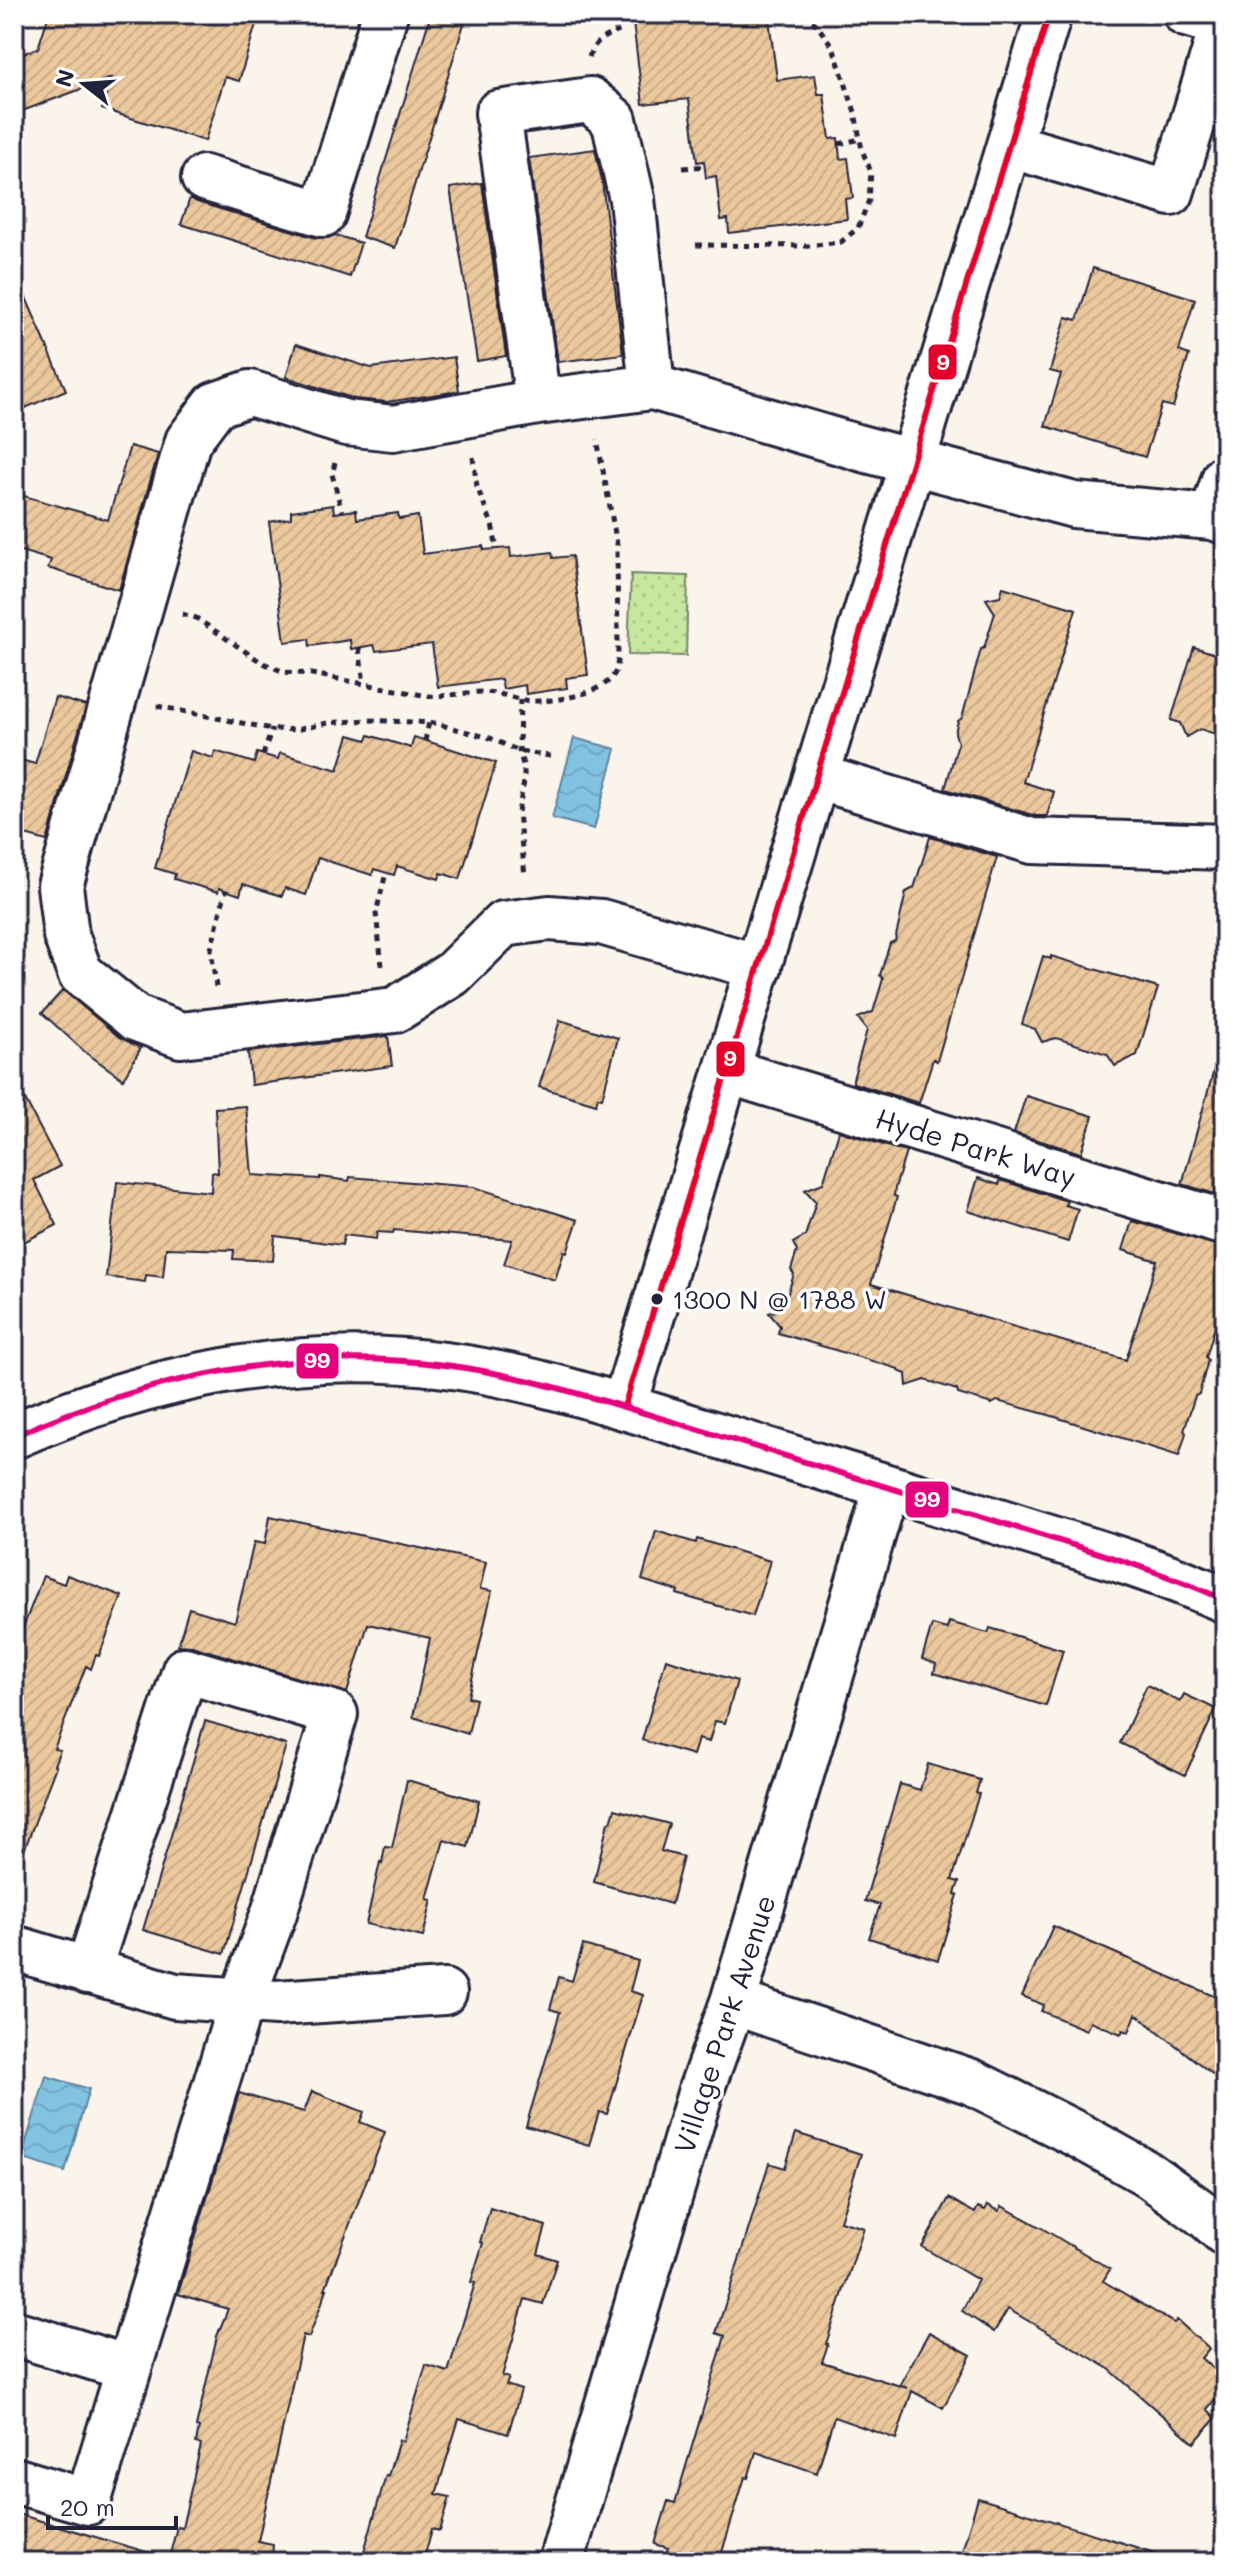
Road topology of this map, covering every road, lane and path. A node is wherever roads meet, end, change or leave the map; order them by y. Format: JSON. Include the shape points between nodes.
{"nodes":[{"id":1,"x":385,"y":14,"type":"edge"},
{"id":2,"x":802,"y":14,"type":"edge"},
{"id":3,"x":1049,"y":14,"type":"edge"},
{"id":4,"x":1211,"y":19,"type":"edge"},
{"id":5,"x":623,"y":30,"type":"dead end"},
{"id":6,"x":588,"y":61,"type":"dead end"},
{"id":7,"x":1212,"y":102,"type":"edge"},
{"id":8,"x":860,"y":139,"type":"junction"},
{"id":9,"x":839,"y":144,"type":"dead end"},
{"id":10,"x":1009,"y":145,"type":"junction"},
{"id":11,"x":705,"y":166,"type":"dead end"},
{"id":12,"x":683,"y":168,"type":"dead end"},
{"id":13,"x":204,"y":178,"type":"dead end"},
{"id":14,"x":696,"y":245,"type":"dead end"},
{"id":15,"x":652,"y":387,"type":"junction"},
{"id":16,"x":538,"y":402,"type":"junction"},
{"id":17,"x":597,"y":437,"type":"dead end"},
{"id":18,"x":473,"y":456,"type":"dead end"},
{"id":19,"x":336,"y":460,"type":"dead end"},
{"id":20,"x":913,"y":461,"type":"junction"},
{"id":21,"x":1221,"y":505,"type":"edge"},
{"id":22,"x":342,"y":512,"type":"dead end"},
{"id":23,"x":497,"y":549,"type":"dead end"},
{"id":24,"x":168,"y":611,"type":"dead end"},
{"id":25,"x":359,"y":648,"type":"dead end"},
{"id":26,"x":364,"y":683,"type":"junction"},
{"id":27,"x":520,"y":699,"type":"junction"},
{"id":28,"x":152,"y":705,"type":"dead end"},
{"id":29,"x":429,"y":722,"type":"junction"},
{"id":30,"x":272,"y":729,"type":"junction"},
{"id":31,"x":425,"y":741,"type":"dead end"},
{"id":32,"x":519,"y":751,"type":"junction"},
{"id":33,"x":263,"y":755,"type":"dead end"},
{"id":34,"x":556,"y":757,"type":"dead end"},
{"id":35,"x":817,"y":777,"type":"junction"},
{"id":36,"x":1225,"y":847,"type":"edge"},
{"id":37,"x":386,"y":873,"type":"dead end"},
{"id":38,"x":526,"y":884,"type":"dead end"},
{"id":39,"x":226,"y":890,"type":"dead end"},
{"id":40,"x":759,"y":967,"type":"junction"},
{"id":41,"x":383,"y":971,"type":"dead end"},
{"id":42,"x":216,"y":990,"type":"dead end"},
{"id":43,"x":727,"y":1071,"type":"junction"},
{"id":44,"x":1225,"y":1223,"type":"edge"},
{"id":45,"x":624,"y":1407,"type":"junction"},
{"id":46,"x":14,"y":1436,"type":"edge"},
{"id":47,"x":887,"y":1487,"type":"junction"},
{"id":48,"x":1225,"y":1536,"type":"edge"},
{"id":49,"x":1220,"y":1553,"type":"dead end"},
{"id":50,"x":1225,"y":1600,"type":"edge"},
{"id":51,"x":14,"y":1948,"type":"edge"},
{"id":52,"x":88,"y":1971,"type":"junction"},
{"id":53,"x":444,"y":1992,"type":"dead end"},
{"id":54,"x":241,"y":2002,"type":"junction"},
{"id":55,"x":733,"y":2002,"type":"junction"},
{"id":56,"x":1225,"y":2233,"type":"edge"},
{"id":57,"x":14,"y":2333,"type":"edge"},
{"id":58,"x":128,"y":2368,"type":"junction"},
{"id":59,"x":14,"y":2480,"type":"edge"},
{"id":60,"x":561,"y":2562,"type":"edge"}],
"edges":[{"from":1,"to":13,"type":"street","via":[[323,214]]},
{"from":2,"to":8,"type":"path","via":[[833,47]]},
{"from":3,"to":10,"type":"street"},
{"from":4,"to":7,"type":"street"},
{"from":5,"to":6,"type":"path","via":[[603,37]]},
{"from":7,"to":10,"type":"street","via":[[1171,193]]},
{"from":8,"to":9,"type":"path"},
{"from":8,"to":14,"type":"path","via":[[871,172],[869,200],[858,228],[841,242]]},
{"from":10,"to":20,"type":"street"},
{"from":11,"to":12,"type":"path"},
{"from":15,"to":16,"type":"street"},
{"from":15,"to":16,"type":"street","via":[[632,199],[614,120],[590,100],[498,113]]},
{"from":15,"to":20,"type":"street"},
{"from":16,"to":40,"type":"street","via":[[393,428],[346,423],[250,393],[215,405],[188,441],[60,886],[66,935],[80,973],[135,1018],[181,1035],[395,1010],[452,974],[503,924],[549,918],[601,922]]},
{"from":17,"to":27,"type":"path","via":[[617,544],[615,673],[592,691]]},
{"from":18,"to":23,"type":"path"},
{"from":19,"to":22,"type":"path","via":[[332,474]]},
{"from":20,"to":21,"type":"street","via":[[1074,505]]},
{"from":20,"to":35,"type":"street"},
{"from":24,"to":26,"type":"path","via":[[196,618],[284,672]]},
{"from":25,"to":26,"type":"path"},
{"from":26,"to":27,"type":"path","via":[[428,696],[482,692]]},
{"from":27,"to":32,"type":"path"},
{"from":28,"to":30,"type":"path"},
{"from":29,"to":30,"type":"path","via":[[368,720]]},
{"from":29,"to":31,"type":"path"},
{"from":29,"to":32,"type":"path"},
{"from":30,"to":33,"type":"path"},
{"from":32,"to":34,"type":"path"},
{"from":32,"to":38,"type":"path","via":[[524,768],[519,838]]},
{"from":35,"to":36,"type":"street","via":[[1032,841]]},
{"from":35,"to":40,"type":"street"},
{"from":37,"to":41,"type":"path","via":[[376,913]]},
{"from":39,"to":42,"type":"path","via":[[211,949]]},
{"from":40,"to":43,"type":"street"},
{"from":43,"to":44,"type":"street","name":"Hyde Park Way"},
{"from":43,"to":45,"type":"street"},
{"from":45,"to":46,"type":"street","via":[[537,1382],[445,1365],[359,1359],[278,1362],[129,1392]]},
{"from":45,"to":47,"type":"street"},
{"from":47,"to":50,"type":"street","via":[[1119,1559]]},
{"from":47,"to":55,"type":"street","name":"Village Park Avenue"},
{"from":48,"to":49,"type":"path"},
{"from":51,"to":52,"type":"street"},
{"from":52,"to":54,"type":"street","via":[[175,1996]]},
{"from":52,"to":54,"type":"street","via":[[185,1670],[335,1714]]},
{"from":53,"to":54,"type":"street"},
{"from":54,"to":58,"type":"street"},
{"from":55,"to":56,"type":"street","via":[[972,2082],[1146,2173]]},
{"from":55,"to":60,"type":"street","name":"Village Park Avenue","via":[[701,2090]]},
{"from":57,"to":58,"type":"street"},
{"from":58,"to":59,"type":"street","via":[[88,2502]]}]}
